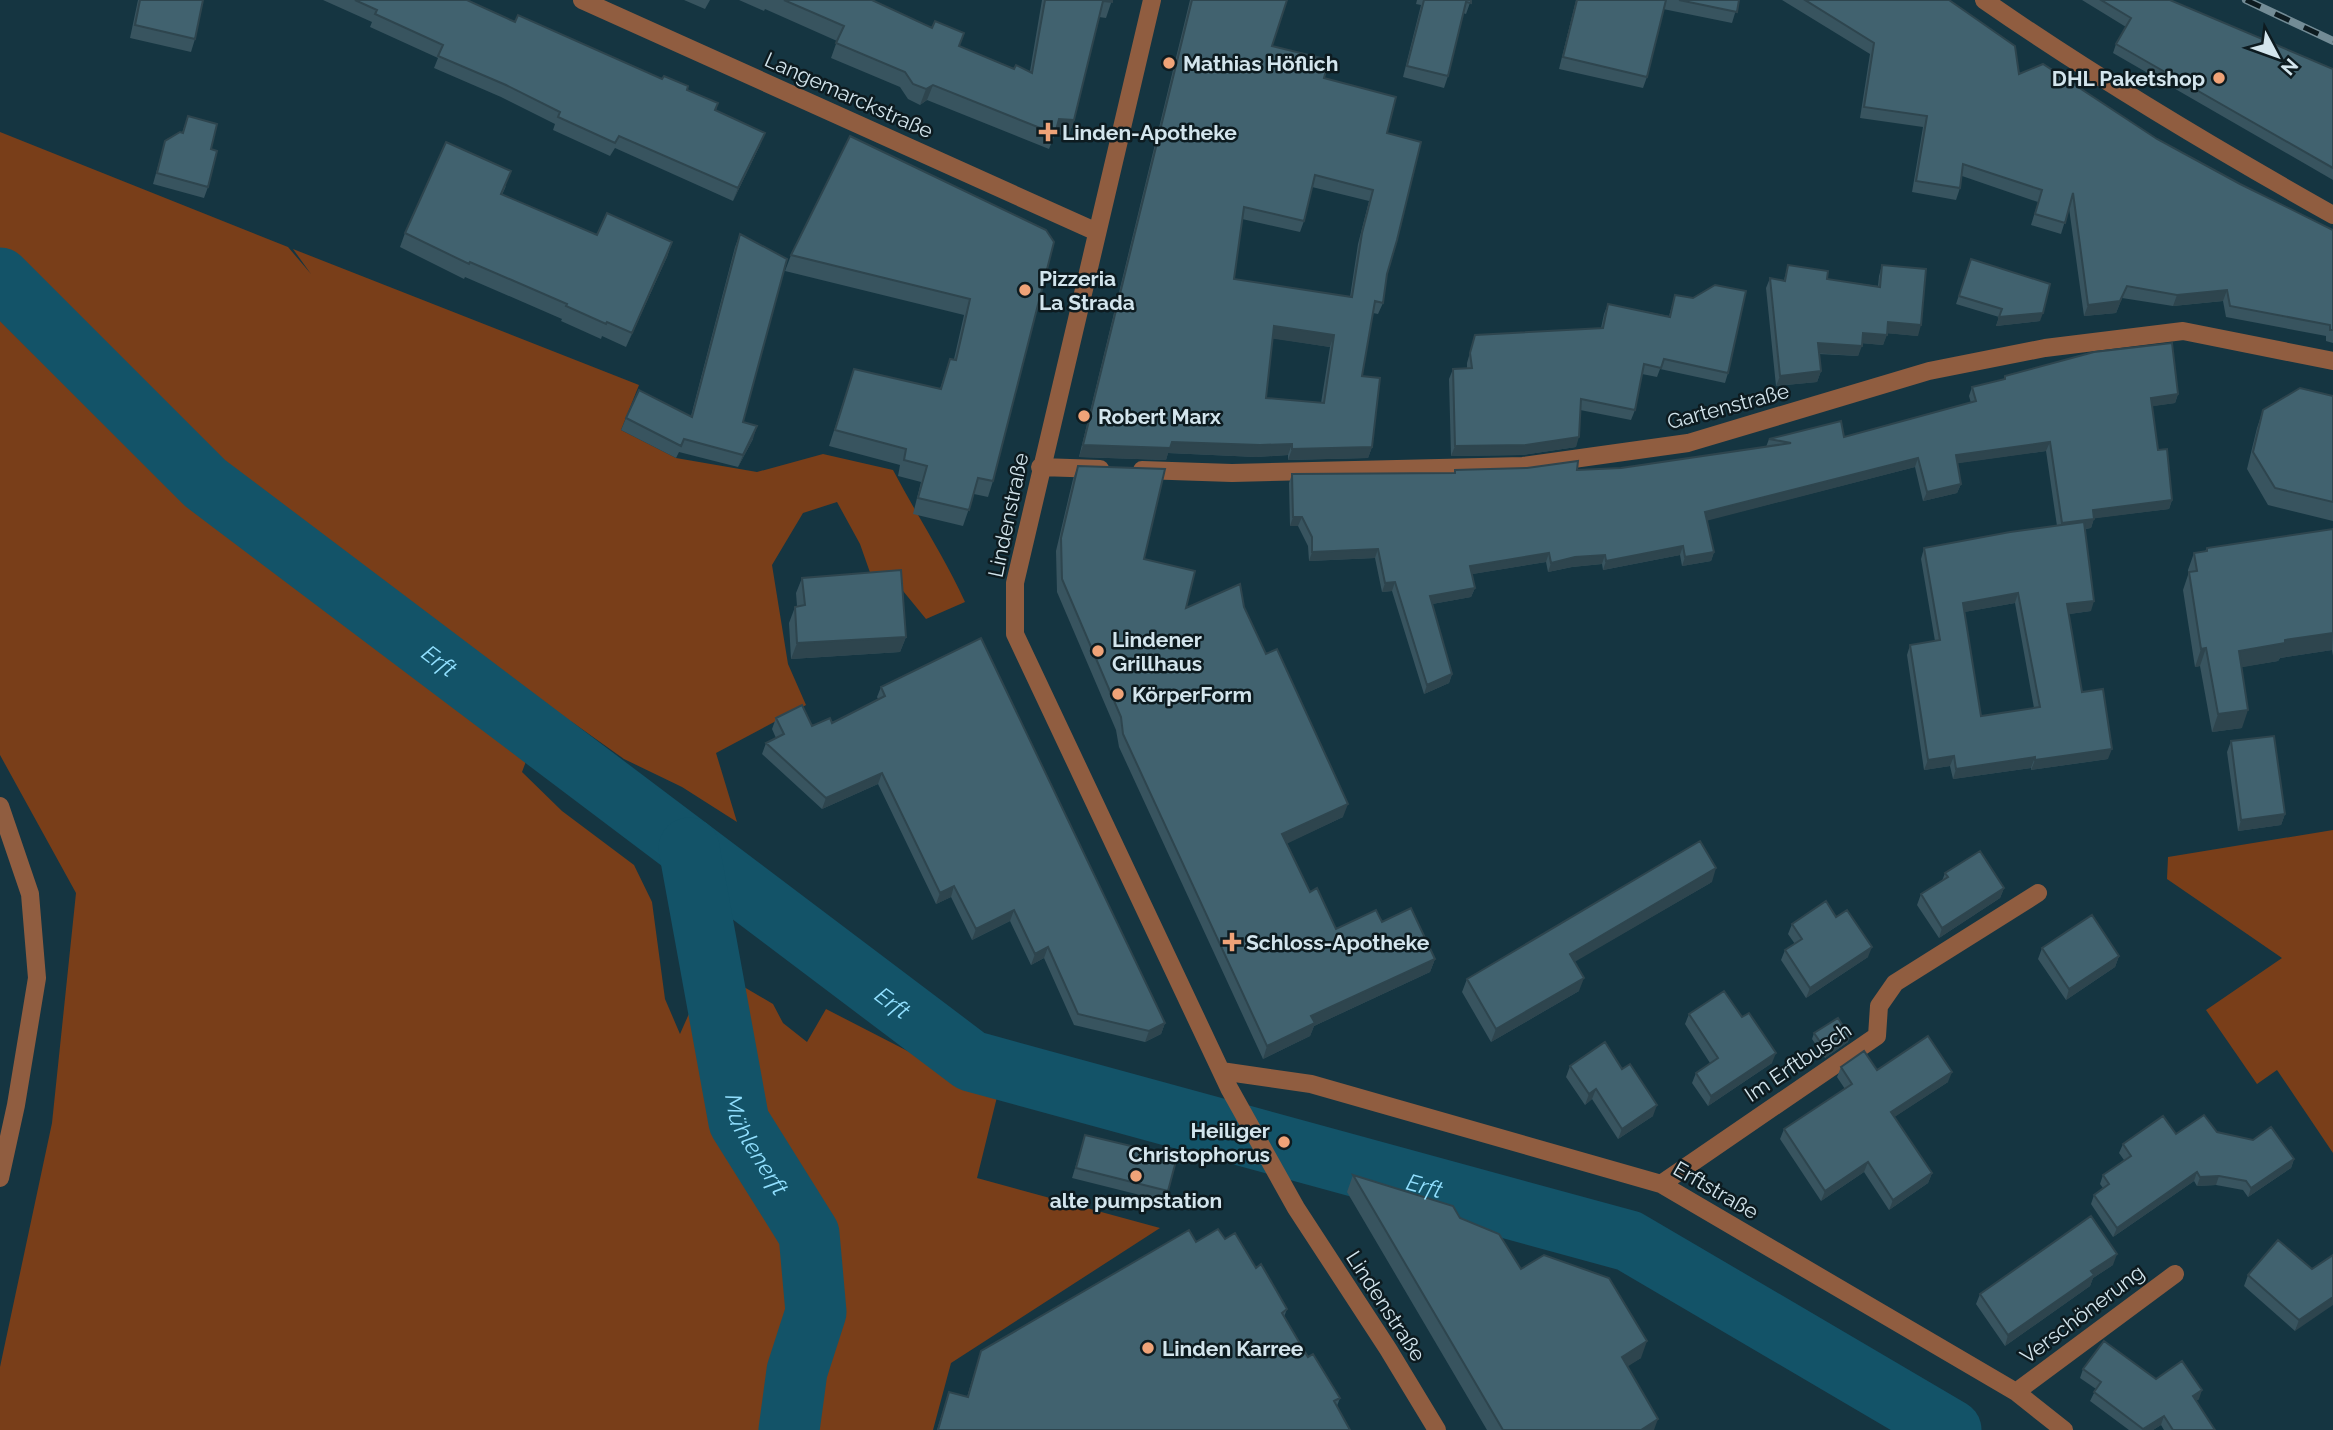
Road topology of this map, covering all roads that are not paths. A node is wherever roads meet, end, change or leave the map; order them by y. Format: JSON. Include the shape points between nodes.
{"nodes":[{"id":1,"x":582,"y":0,"type":"edge"},
{"id":2,"x":1152,"y":0,"type":"edge"},
{"id":3,"x":1984,"y":0,"type":"edge"},
{"id":4,"x":2333,"y":215,"type":"edge"},
{"id":5,"x":1097,"y":232,"type":"junction"},
{"id":6,"x":2333,"y":361,"type":"edge"},
{"id":7,"x":1040,"y":467,"type":"junction"},
{"id":8,"x":0,"y":806,"type":"edge"},
{"id":9,"x":2038,"y":893,"type":"dead end"},
{"id":10,"x":1221,"y":1071,"type":"junction"},
{"id":11,"x":0,"y":1178,"type":"edge"},
{"id":12,"x":1661,"y":1184,"type":"junction"},
{"id":13,"x":2175,"y":1274,"type":"dead end"},
{"id":14,"x":2016,"y":1392,"type":"junction"},
{"id":15,"x":1437,"y":1430,"type":"edge"},
{"id":16,"x":2064,"y":1430,"type":"edge"}],
"edges":[{"from":1,"to":5,"type":"street","name":"Langemarckstraße"},
{"from":2,"to":5,"type":"street","name":"Lindenstraße"},
{"from":3,"to":4,"type":"street","via":[[2195,137]]},
{"from":5,"to":7,"type":"street","name":"Lindenstraße"},
{"from":6,"to":7,"type":"street","name":"Gartenstraße","via":[[2183,331],[2045,348],[1929,371],[1688,443],[1523,466],[1232,473]]},
{"from":7,"to":10,"type":"street","name":"Lindenstraße","via":[[1015,583],[1015,634]]},
{"from":8,"to":11,"type":"street","via":[[30,894],[37,978]]},
{"from":9,"to":12,"type":"street","name":"Im Erftbusch","via":[[1895,983],[1879,1006],[1877,1036]]},
{"from":10,"to":12,"type":"street","name":"Erftstraße","via":[[1311,1084]]},
{"from":10,"to":15,"type":"street","name":"Lindenstraße","via":[[1296,1208]]},
{"from":12,"to":14,"type":"street","name":"Erftstraße"},
{"from":13,"to":14,"type":"street","name":"Verschönerung"},
{"from":14,"to":16,"type":"street","name":"Erftstraße"}]}
